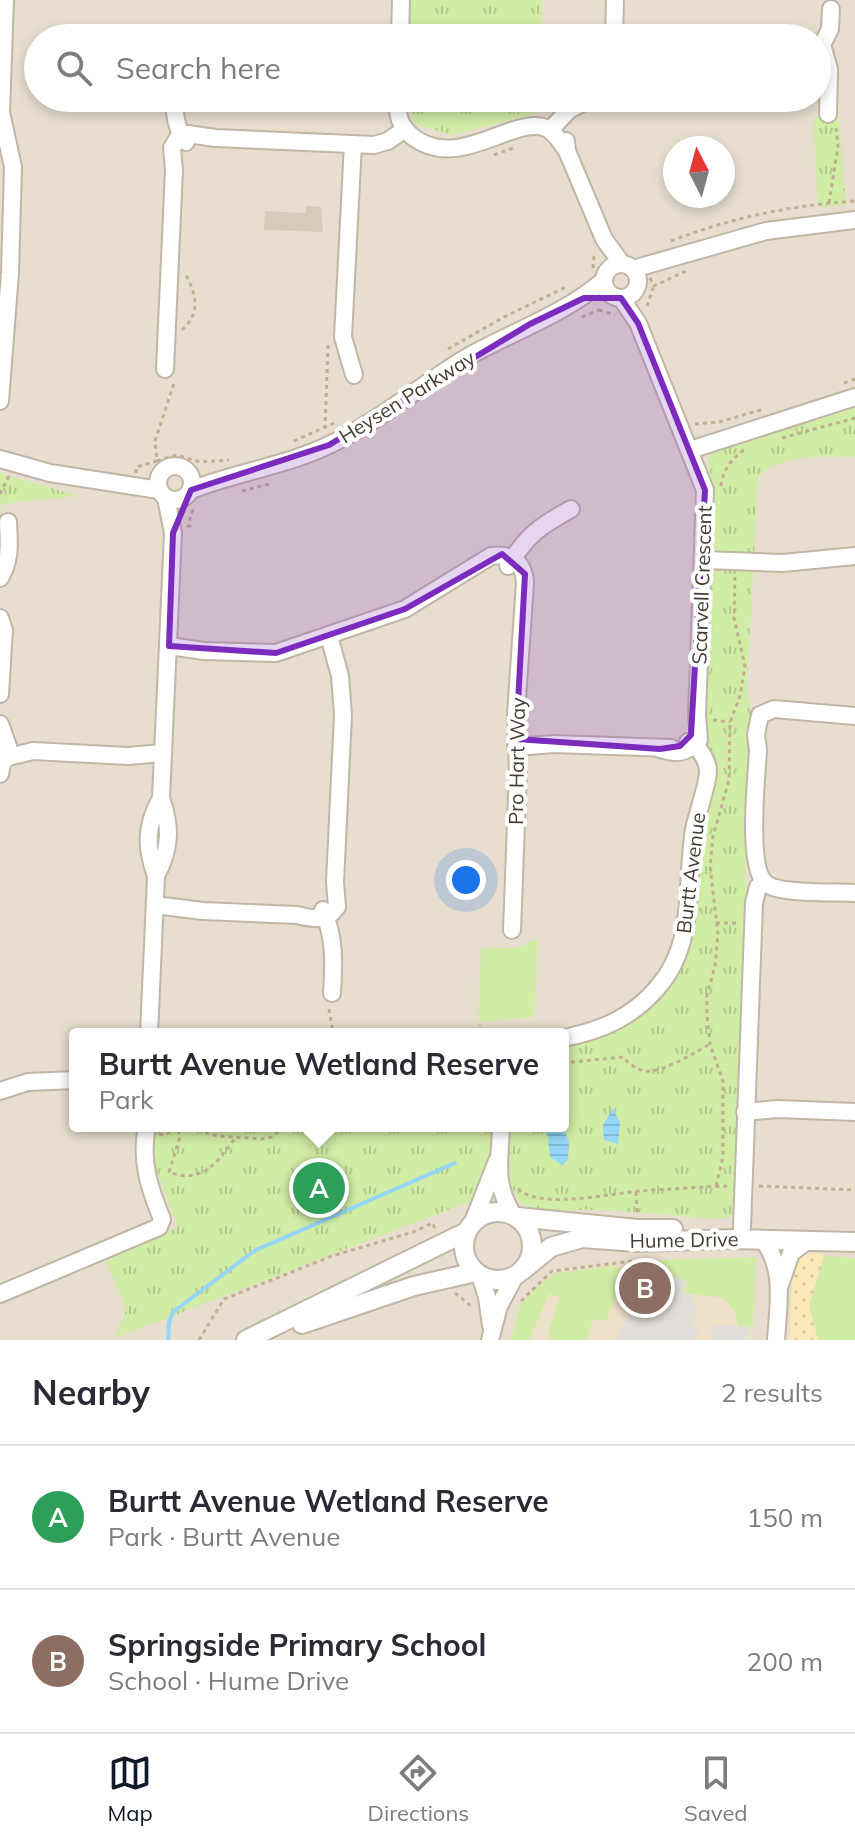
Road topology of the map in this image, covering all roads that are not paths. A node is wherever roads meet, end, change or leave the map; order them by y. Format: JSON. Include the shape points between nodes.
{"nodes":[{"id":1,"x":5,"y":0,"type":"edge"},
{"id":2,"x":615,"y":0,"type":"edge"},
{"id":3,"x":402,"y":1,"type":"edge"},
{"id":4,"x":831,"y":9,"type":"dead end"},
{"id":5,"x":401,"y":24,"type":"edge"},
{"id":6,"x":614,"y":24,"type":"edge"},
{"id":7,"x":830,"y":24,"type":"edge"},
{"id":8,"x":0,"y":95,"type":"edge"},
{"id":9,"x":174,"y":112,"type":"edge"},
{"id":10,"x":397,"y":112,"type":"edge"},
{"id":11,"x":567,"y":112,"type":"edge"},
{"id":12,"x":554,"y":126,"type":"junction"},
{"id":13,"x":405,"y":129,"type":"junction"},
{"id":14,"x":184,"y":140,"type":"junction"},
{"id":15,"x":353,"y":144,"type":"junction"},
{"id":16,"x":855,"y":220,"type":"edge"},
{"id":17,"x":5,"y":273,"type":"edge"},
{"id":18,"x":621,"y":281,"type":"junction"},
{"id":19,"x":171,"y":370,"type":"road end"},
{"id":20,"x":354,"y":375,"type":"dead end"},
{"id":21,"x":855,"y":397,"type":"edge"},
{"id":22,"x":0,"y":401,"type":"edge"},
{"id":23,"x":690,"y":450,"type":"junction"},
{"id":24,"x":0,"y":459,"type":"edge"},
{"id":25,"x":161,"y":480,"type":"junction"},
{"id":26,"x":190,"y":491,"type":"junction"},
{"id":27,"x":571,"y":509,"type":"dead end"},
{"id":28,"x":8,"y":522,"type":"dead end"},
{"id":29,"x":174,"y":530,"type":"junction"},
{"id":30,"x":855,"y":556,"type":"edge"},
{"id":31,"x":703,"y":560,"type":"junction"},
{"id":32,"x":511,"y":562,"type":"junction"},
{"id":33,"x":0,"y":578,"type":"edge"},
{"id":34,"x":0,"y":618,"type":"edge"},
{"id":35,"x":329,"y":636,"type":"junction"},
{"id":36,"x":168,"y":650,"type":"junction"},
{"id":37,"x":0,"y":694,"type":"edge"},
{"id":38,"x":855,"y":716,"type":"edge"},
{"id":39,"x":0,"y":724,"type":"edge"},
{"id":40,"x":516,"y":743,"type":"junction"},
{"id":41,"x":690,"y":745,"type":"junction"},
{"id":42,"x":3,"y":750,"type":"edge"},
{"id":43,"x":163,"y":757,"type":"junction"},
{"id":44,"x":0,"y":774,"type":"edge"},
{"id":45,"x":762,"y":886,"type":"junction"},
{"id":46,"x":855,"y":893,"type":"edge"},
{"id":47,"x":155,"y":909,"type":"junction"},
{"id":48,"x":325,"y":914,"type":"junction"},
{"id":49,"x":512,"y":930,"type":"dead end"},
{"id":50,"x":332,"y":993,"type":"road end"},
{"id":51,"x":149,"y":1028,"type":"edge"},
{"id":52,"x":569,"y":1037,"type":"edge"},
{"id":53,"x":69,"y":1080,"type":"edge"},
{"id":54,"x":2,"y":1086,"type":"edge"},
{"id":55,"x":745,"y":1107,"type":"junction"},
{"id":56,"x":855,"y":1112,"type":"edge"},
{"id":57,"x":146,"y":1132,"type":"edge"},
{"id":58,"x":500,"y":1132,"type":"edge"},
{"id":59,"x":498,"y":1159,"type":"junction"},
{"id":60,"x":515,"y":1216,"type":"junction"},
{"id":61,"x":470,"y":1227,"type":"junction"},
{"id":62,"x":742,"y":1227,"type":"junction"},
{"id":63,"x":855,"y":1233,"type":"edge"},
{"id":64,"x":762,"y":1239,"type":"junction"},
{"id":65,"x":807,"y":1241,"type":"junction"},
{"id":66,"x":855,"y":1242,"type":"edge"},
{"id":67,"x":519,"y":1273,"type":"junction"},
{"id":68,"x":478,"y":1274,"type":"junction"},
{"id":69,"x":779,"y":1286,"type":"junction"},
{"id":70,"x":0,"y":1294,"type":"edge"},
{"id":71,"x":490,"y":1336,"type":"edge"},
{"id":72,"x":246,"y":1340,"type":"edge"},
{"id":73,"x":255,"y":1340,"type":"edge"},
{"id":74,"x":776,"y":1340,"type":"edge"}],
"edges":[{"from":1,"to":8,"type":"street"},
{"from":2,"to":6,"type":"street"},
{"from":3,"to":5,"type":"street"},
{"from":4,"to":7,"type":"street"},
{"from":8,"to":17,"type":"street","via":[[13,167]]},
{"from":9,"to":14,"type":"street"},
{"from":10,"to":13,"type":"street"},
{"from":11,"to":12,"type":"street"},
{"from":12,"to":13,"type":"street","via":[[534,126],[519,138],[444,148],[428,145]]},
{"from":12,"to":18,"type":"street","name":"Scarvell Crescent","via":[[600,249]]},
{"from":13,"to":15,"type":"street","via":[[388,141]]},
{"from":14,"to":15,"type":"street"},
{"from":14,"to":19,"type":"street","via":[[174,170]]},
{"from":15,"to":20,"type":"street","via":[[343,337]]},
{"from":16,"to":18,"type":"street","name":"Heysen Parkway","via":[[766,231]]},
{"from":17,"to":22,"type":"street"},
{"from":18,"to":23,"type":"street","name":"Scarvell Crescent"},
{"from":18,"to":26,"type":"street","name":"Heysen Parkway","via":[[468,357],[329,445],[291,461],[228,471]]},
{"from":21,"to":23,"type":"street"},
{"from":23,"to":31,"type":"street","name":"Scarvell Crescent","via":[[705,490]]},
{"from":24,"to":25,"type":"street","via":[[50,473]]},
{"from":25,"to":26,"type":"street","via":[[174,501]]},
{"from":25,"to":26,"type":"street","via":[[175,466]]},
{"from":25,"to":29,"type":"street"},
{"from":26,"to":29,"type":"street"},
{"from":27,"to":32,"type":"street","via":[[537,528]]},
{"from":28,"to":33,"type":"street","via":[[9,554]]},
{"from":29,"to":36,"type":"street"},
{"from":30,"to":31,"type":"street","via":[[783,563]]},
{"from":31,"to":41,"type":"street","name":"Scarvell Crescent","via":[[697,716]]},
{"from":32,"to":35,"type":"street","via":[[502,554],[491,556],[405,609]]},
{"from":32,"to":40,"type":"street","name":"Pro Hart Way","via":[[522,592]]},
{"from":34,"to":37,"type":"street"},
{"from":35,"to":36,"type":"street","via":[[276,653]]},
{"from":35,"to":48,"type":"street","via":[[343,715],[335,882]]},
{"from":36,"to":43,"type":"street"},
{"from":38,"to":45,"type":"street","via":[[807,714],[769,722],[758,750],[754,852]]},
{"from":39,"to":42,"type":"street"},
{"from":40,"to":41,"type":"street","via":[[660,749]]},
{"from":40,"to":49,"type":"street","name":"Pro Hart Way"},
{"from":41,"to":52,"type":"street","name":"Burtt Avenue","via":[[704,786],[690,854],[688,918],[680,952],[659,987],[626,1016]]},
{"from":42,"to":43,"type":"street"},
{"from":42,"to":44,"type":"street"},
{"from":43,"to":47,"type":"street","via":[[161,798],[170,835],[156,876]]},
{"from":45,"to":46,"type":"street","via":[[774,892]]},
{"from":45,"to":55,"type":"street","via":[[754,921]]},
{"from":47,"to":48,"type":"street"},
{"from":47,"to":51,"type":"street"},
{"from":48,"to":50,"type":"street","via":[[334,951]]},
{"from":53,"to":54,"type":"street"},
{"from":55,"to":56,"type":"street"},
{"from":55,"to":62,"type":"street"},
{"from":57,"to":70,"type":"street","via":[[147,1182],[162,1219],[159,1227]]},
{"from":58,"to":59,"type":"street"},
{"from":59,"to":60,"type":"street","via":[[501,1191]]},
{"from":59,"to":61,"type":"street"},
{"from":60,"to":61,"type":"street","via":[[492,1212]]},
{"from":60,"to":62,"type":"street","name":"Hume Drive","via":[[637,1229]]},
{"from":60,"to":67,"type":"street","via":[[532,1242]]},
{"from":61,"to":68,"type":"street","via":[[464,1254]]},
{"from":61,"to":72,"type":"street"},
{"from":62,"to":63,"type":"street","name":"Hume Drive"},
{"from":64,"to":65,"type":"street","name":"Hume Drive"},
{"from":64,"to":67,"type":"street","name":"Hume Drive","via":[[582,1238],[551,1247]]},
{"from":64,"to":69,"type":"street"},
{"from":65,"to":66,"type":"street","name":"Hume Drive"},
{"from":65,"to":69,"type":"street","via":[[791,1253]]},
{"from":67,"to":68,"type":"street","via":[[497,1281]]},
{"from":67,"to":71,"type":"street","via":[[499,1306]]},
{"from":68,"to":71,"type":"street","via":[[487,1297]]},
{"from":68,"to":73,"type":"street","via":[[372,1299]]},
{"from":69,"to":74,"type":"street"}]}
